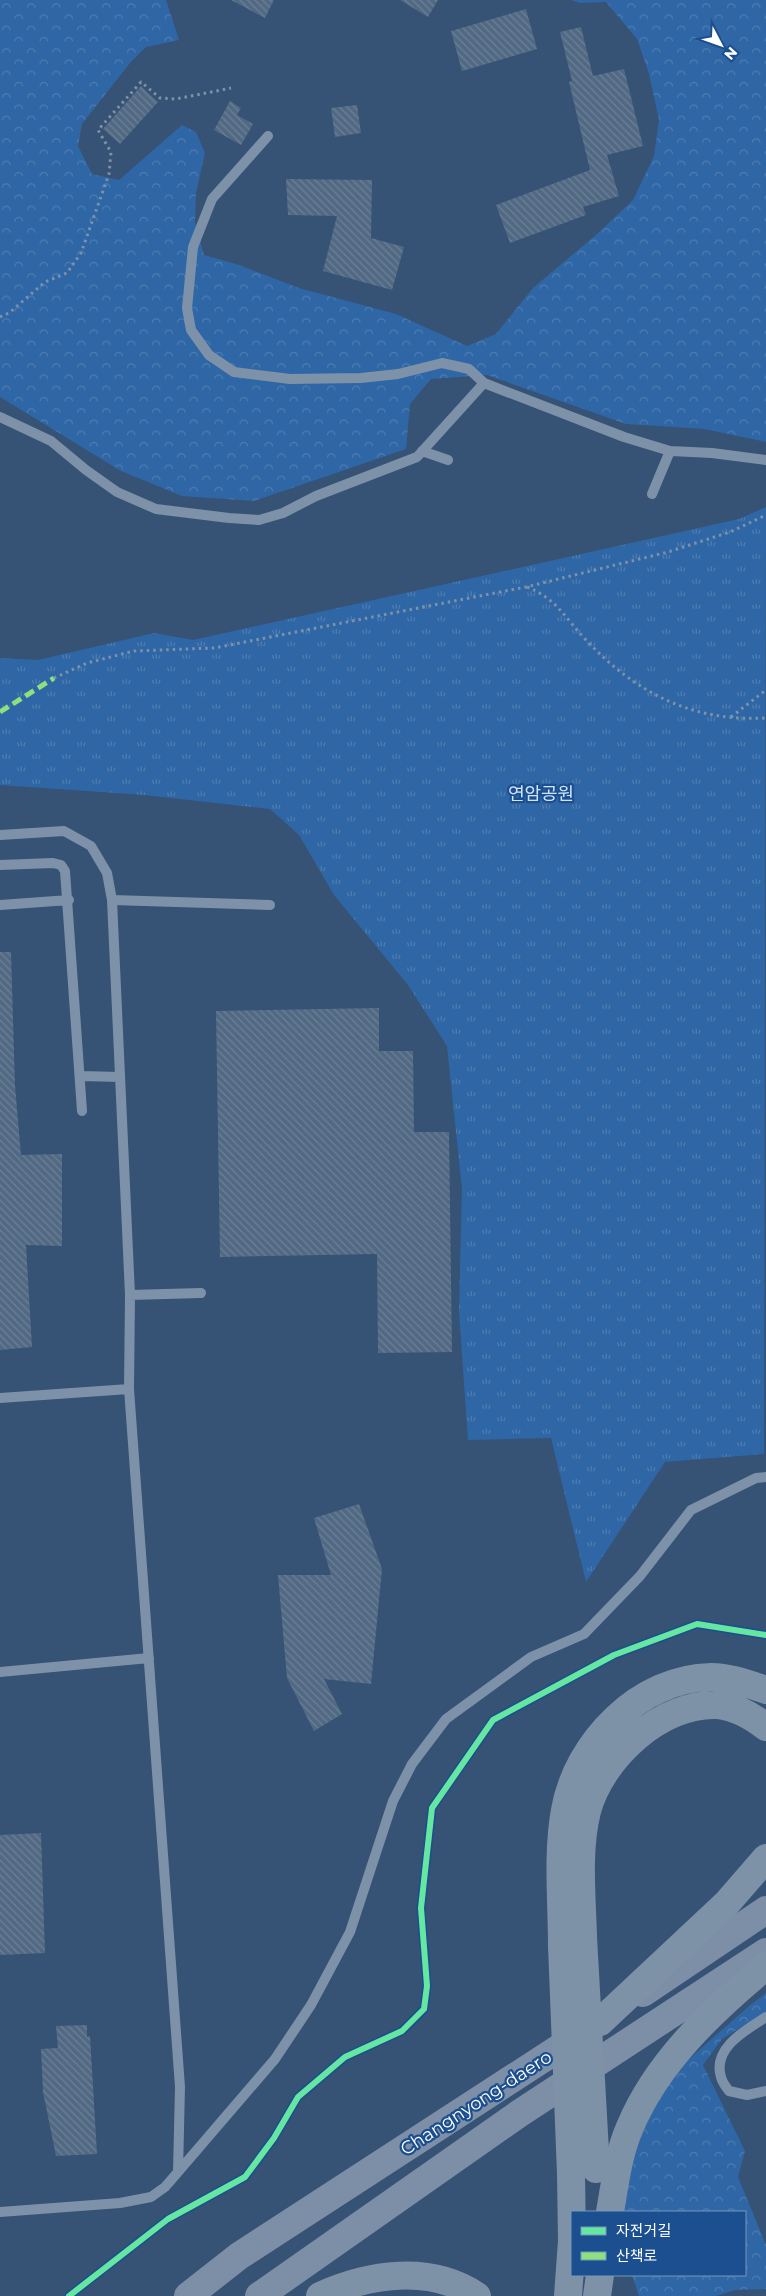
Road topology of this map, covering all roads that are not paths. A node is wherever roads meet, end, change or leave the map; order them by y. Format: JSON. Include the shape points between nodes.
{"nodes":[{"id":1,"x":268,"y":136,"type":"dead end"},
{"id":2,"x":484,"y":383,"type":"junction"},
{"id":3,"x":0,"y":416,"type":"edge"},
{"id":4,"x":422,"y":451,"type":"junction"},
{"id":5,"x":670,"y":451,"type":"junction"},
{"id":6,"x":448,"y":460,"type":"dead end"},
{"id":7,"x":766,"y":460,"type":"edge"},
{"id":8,"x":652,"y":494,"type":"dead end"},
{"id":9,"x":0,"y":835,"type":"edge"},
{"id":10,"x":0,"y":865,"type":"edge"},
{"id":11,"x":69,"y":900,"type":"junction"},
{"id":12,"x":112,"y":900,"type":"junction"},
{"id":13,"x":0,"y":905,"type":"edge"},
{"id":14,"x":270,"y":905,"type":"dead end"},
{"id":15,"x":80,"y":1076,"type":"junction"},
{"id":16,"x":120,"y":1077,"type":"junction"},
{"id":17,"x":82,"y":1111,"type":"dead end"},
{"id":18,"x":201,"y":1293,"type":"dead end"},
{"id":19,"x":130,"y":1295,"type":"junction"},
{"id":20,"x":129,"y":1389,"type":"junction"},
{"id":21,"x":0,"y":1398,"type":"edge"},
{"id":22,"x":766,"y":1477,"type":"edge"},
{"id":23,"x":149,"y":1658,"type":"junction"},
{"id":24,"x":0,"y":1672,"type":"edge"},
{"id":25,"x":766,"y":1690,"type":"edge"},
{"id":26,"x":766,"y":1727,"type":"edge"},
{"id":27,"x":766,"y":1858,"type":"edge"},
{"id":28,"x":766,"y":1910,"type":"edge"},
{"id":29,"x":572,"y":1942,"type":"junction"},
{"id":30,"x":766,"y":1952,"type":"edge"},
{"id":31,"x":766,"y":1966,"type":"edge"},
{"id":32,"x":766,"y":2017,"type":"edge"},
{"id":33,"x":600,"y":2022,"type":"junction"},
{"id":34,"x":766,"y":2091,"type":"edge"},
{"id":35,"x":178,"y":2172,"type":"junction"},
{"id":36,"x":583,"y":2172,"type":"junction"},
{"id":37,"x":577,"y":2211,"type":"edge"},
{"id":38,"x":594,"y":2211,"type":"edge"},
{"id":39,"x":610,"y":2211,"type":"edge"},
{"id":40,"x":0,"y":2212,"type":"edge"},
{"id":41,"x":571,"y":2255,"type":"edge"},
{"id":42,"x":590,"y":2276,"type":"edge"},
{"id":43,"x":600,"y":2276,"type":"edge"},
{"id":44,"x":188,"y":2296,"type":"edge"},
{"id":45,"x":258,"y":2296,"type":"edge"},
{"id":46,"x":320,"y":2296,"type":"edge"},
{"id":47,"x":477,"y":2296,"type":"edge"},
{"id":48,"x":568,"y":2296,"type":"edge"},
{"id":49,"x":589,"y":2296,"type":"edge"},
{"id":50,"x":597,"y":2296,"type":"edge"}],
"edges":[{"from":1,"to":2,"type":"lane","via":[[212,199],[193,247],[187,308],[191,330],[209,354],[234,372],[290,379],[361,378],[398,374],[442,363],[469,369]]},
{"from":2,"to":4,"type":"lane"},
{"from":2,"to":5,"type":"lane"},
{"from":3,"to":4,"type":"lane","via":[[52,441],[117,492],[156,509],[229,518],[259,520],[283,513],[316,496],[417,456]]},
{"from":4,"to":6,"type":"lane"},
{"from":5,"to":7,"type":"lane"},
{"from":5,"to":8,"type":"lane"},
{"from":9,"to":12,"type":"lane","via":[[64,831],[91,846],[107,873]]},
{"from":10,"to":11,"type":"lane","via":[[61,865],[65,871]]},
{"from":11,"to":13,"type":"lane"},
{"from":11,"to":15,"type":"lane"},
{"from":12,"to":14,"type":"lane"},
{"from":12,"to":16,"type":"lane"},
{"from":15,"to":16,"type":"lane"},
{"from":15,"to":17,"type":"lane"},
{"from":16,"to":19,"type":"lane"},
{"from":18,"to":19,"type":"lane"},
{"from":19,"to":20,"type":"lane"},
{"from":20,"to":21,"type":"lane"},
{"from":20,"to":23,"type":"lane"},
{"from":22,"to":35,"type":"lane","via":[[756,1478],[692,1510],[640,1576],[584,1634],[530,1657],[446,1719],[412,1764],[393,1801],[350,1932],[311,2005],[275,2059]]},
{"from":23,"to":24,"type":"lane"},
{"from":23,"to":35,"type":"lane","via":[[180,2087]]},
{"from":25,"to":29,"type":"highway","via":[[713,1677],[674,1684],[654,1691],[630,1707],[598,1739],[575,1778],[565,1809],[562,1838]]},
{"from":26,"to":29,"type":"highway","via":[[732,1708],[692,1707],[662,1720],[623,1750],[602,1778],[587,1810]]},
{"from":27,"to":33,"type":"highway","via":[[727,1903]]},
{"from":28,"to":33,"type":"main road","name":"Changnyong-daero"},
{"from":29,"to":36,"type":"highway","bridge":true},
{"from":30,"to":45,"type":"main road","name":"Changnyong-daero","via":[[520,2113]]},
{"from":31,"to":39,"type":"highway","via":[[695,2032],[652,2086],[630,2127],[622,2150]]},
{"from":32,"to":34,"type":"lane","via":[[728,2046],[720,2063],[720,2077],[729,2092],[747,2095]]},
{"from":33,"to":44,"type":"main road","name":"Changnyong-daero","via":[[239,2256]]},
{"from":35,"to":40,"type":"lane","via":[[151,2197],[120,2203]]},
{"from":36,"to":37,"type":"highway"},
{"from":36,"to":38,"type":"highway"},
{"from":41,"to":48,"type":"highway"},
{"from":42,"to":49,"type":"highway"},
{"from":43,"to":50,"type":"highway"},
{"from":46,"to":47,"type":"highway","via":[[359,2281],[397,2275],[450,2282]]}]}
